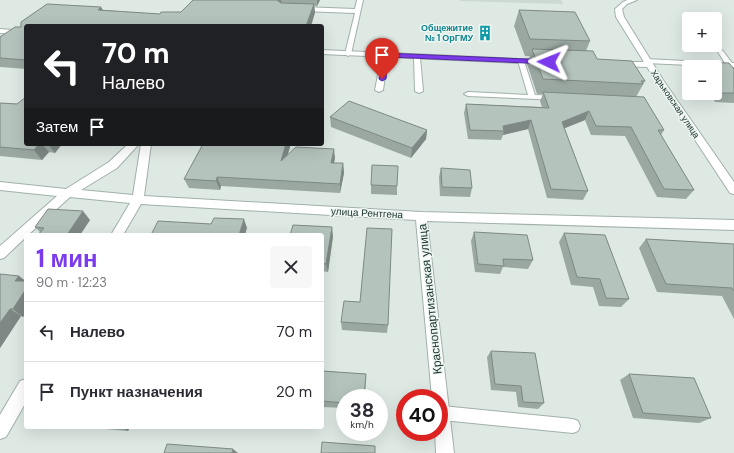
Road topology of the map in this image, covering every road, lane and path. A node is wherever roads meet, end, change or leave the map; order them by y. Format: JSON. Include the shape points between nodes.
{"nodes":[{"id":1,"x":360,"y":0,"type":"edge"},
{"id":2,"x":634,"y":0,"type":"edge"},
{"id":3,"x":298,"y":9,"type":"edge"},
{"id":4,"x":358,"y":11,"type":"junction"},
{"id":5,"x":0,"y":31,"type":"edge"},
{"id":6,"x":24,"y":33,"type":"edge"},
{"id":7,"x":324,"y":52,"type":"edge"},
{"id":8,"x":721,"y":52,"type":"dead end"},
{"id":9,"x":348,"y":54,"type":"junction"},
{"id":10,"x":385,"y":55,"type":"junction"},
{"id":11,"x":418,"y":57,"type":"junction"},
{"id":12,"x":521,"y":61,"type":"junction"},
{"id":13,"x":551,"y":62,"type":"edge"},
{"id":14,"x":647,"y":63,"type":"junction"},
{"id":15,"x":612,"y":64,"type":"edge"},
{"id":16,"x":732,"y":65,"type":"edge"},
{"id":17,"x":379,"y":90,"type":"dead end"},
{"id":18,"x":419,"y":91,"type":"dead end"},
{"id":19,"x":468,"y":94,"type":"dead end"},
{"id":20,"x":532,"y":97,"type":"junction"},
{"id":21,"x":564,"y":98,"type":"edge"},
{"id":22,"x":132,"y":146,"type":"edge"},
{"id":23,"x":146,"y":146,"type":"edge"},
{"id":24,"x":0,"y":186,"type":"edge"},
{"id":25,"x":734,"y":190,"type":"edge"},
{"id":26,"x":68,"y":193,"type":"junction"},
{"id":27,"x":138,"y":200,"type":"junction"},
{"id":28,"x":421,"y":216,"type":"junction"},
{"id":29,"x":734,"y":225,"type":"edge"},
{"id":30,"x":118,"y":233,"type":"edge"},
{"id":31,"x":0,"y":254,"type":"edge"},
{"id":32,"x":439,"y":389,"type":"edge"},
{"id":33,"x":24,"y":390,"type":"edge"},
{"id":34,"x":448,"y":414,"type":"edge"},
{"id":35,"x":574,"y":426,"type":"dead end"},
{"id":36,"x":0,"y":430,"type":"edge"},
{"id":37,"x":444,"y":441,"type":"edge"},
{"id":38,"x":445,"y":453,"type":"edge"}],
"edges":[{"from":1,"to":4,"type":"lane"},
{"from":2,"to":14,"type":"street","name":"Харьковская улица","via":[[618,9],[620,17]]},
{"from":3,"to":4,"type":"lane"},
{"from":4,"to":9,"type":"lane"},
{"from":5,"to":6,"type":"street"},
{"from":7,"to":9,"type":"street"},
{"from":8,"to":16,"type":"lane"},
{"from":9,"to":10,"type":"street"},
{"from":10,"to":11,"type":"street"},
{"from":10,"to":17,"type":"lane"},
{"from":11,"to":12,"type":"street"},
{"from":11,"to":18,"type":"lane"},
{"from":12,"to":13,"type":"street"},
{"from":12,"to":20,"type":"lane"},
{"from":14,"to":15,"type":"street"},
{"from":14,"to":16,"type":"lane"},
{"from":14,"to":25,"type":"street","name":"Харьковская улица"},
{"from":19,"to":20,"type":"lane"},
{"from":20,"to":21,"type":"lane"},
{"from":22,"to":26,"type":"street","via":[[113,165]]},
{"from":23,"to":27,"type":"street"},
{"from":24,"to":26,"type":"street","name":"улица Рентгена"},
{"from":26,"to":27,"type":"street","name":"улица Рентгена"},
{"from":26,"to":31,"type":"street"},
{"from":27,"to":28,"type":"street","name":"улица Рентгена"},
{"from":27,"to":30,"type":"street"},
{"from":28,"to":29,"type":"street","name":"улица Рентгена"},
{"from":28,"to":32,"type":"street","name":"Краснопартизанская улица"},
{"from":33,"to":36,"type":"street"},
{"from":34,"to":35,"type":"lane"},
{"from":37,"to":38,"type":"street","name":"Краснопартизанская улица"}]}
